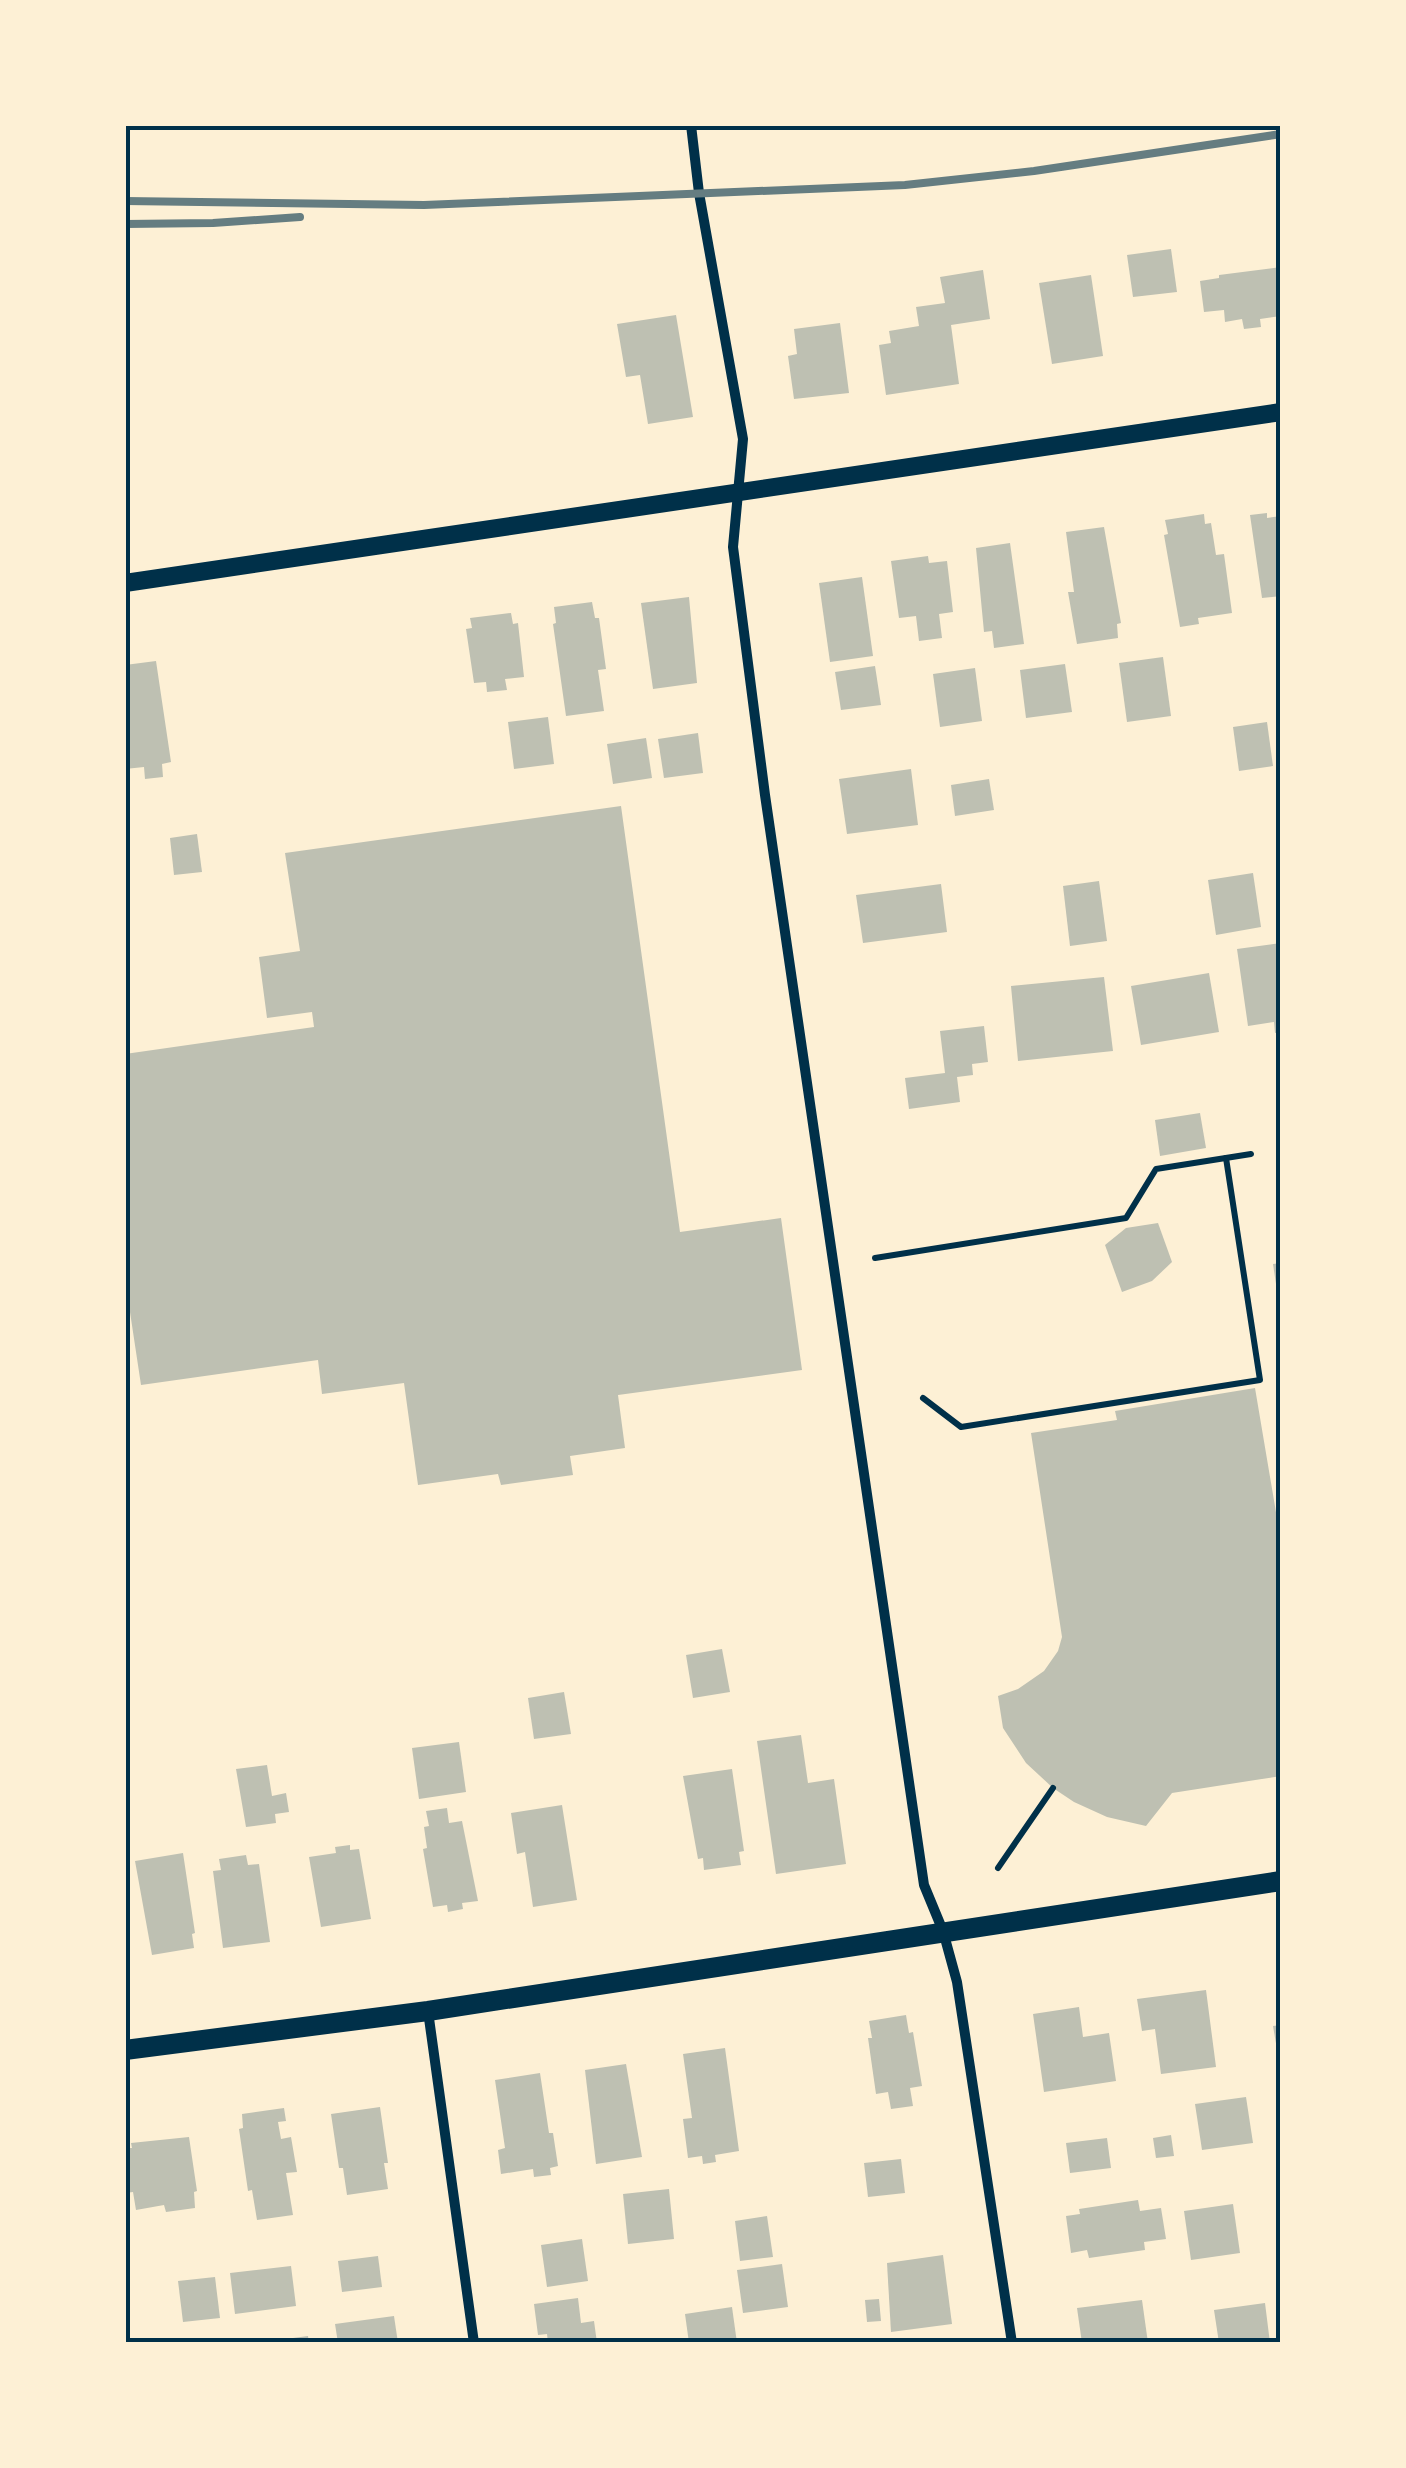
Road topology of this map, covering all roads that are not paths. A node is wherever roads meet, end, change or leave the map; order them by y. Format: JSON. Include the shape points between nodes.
{"nodes":[{"id":1,"x":690,"y":125,"type":"edge"},
{"id":2,"x":1281,"y":412,"type":"edge"},
{"id":3,"x":738,"y":492,"type":"junction"},
{"id":4,"x":125,"y":583,"type":"edge"},
{"id":5,"x":1281,"y":1881,"type":"edge"},
{"id":6,"x":942,"y":1931,"type":"junction"},
{"id":7,"x":428,"y":2011,"type":"junction"},
{"id":8,"x":125,"y":2050,"type":"edge"},
{"id":9,"x":474,"y":2343,"type":"edge"},
{"id":10,"x":1012,"y":2343,"type":"edge"}],
"edges":[{"from":1,"to":3,"type":"street","via":[[743,439]]},
{"from":2,"to":3,"type":"street"},
{"from":3,"to":4,"type":"street"},
{"from":3,"to":6,"type":"street","via":[[733,547],[765,795],[924,1885]]},
{"from":5,"to":6,"type":"main road"},
{"from":6,"to":7,"type":"main road"},
{"from":6,"to":10,"type":"street","via":[[961,2002]]},
{"from":7,"to":8,"type":"main road"},
{"from":7,"to":9,"type":"street"}]}
